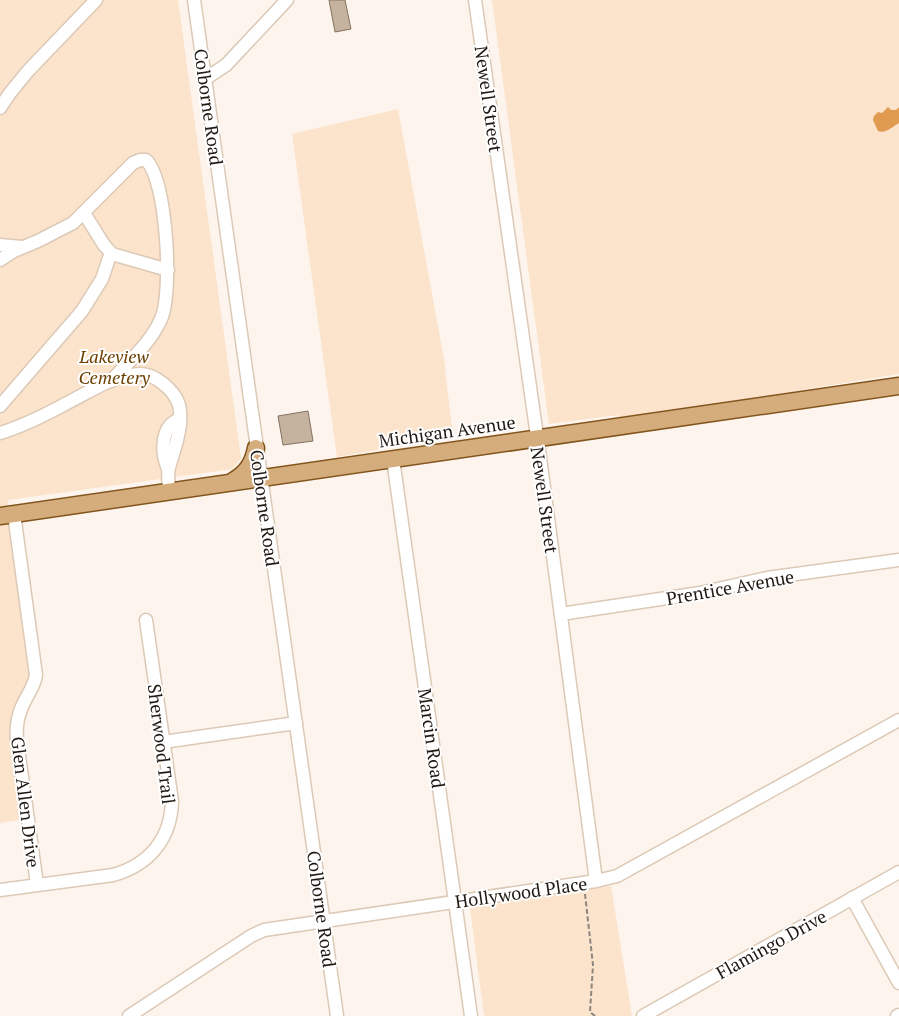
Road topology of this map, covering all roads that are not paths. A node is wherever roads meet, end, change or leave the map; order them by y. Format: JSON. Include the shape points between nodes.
{"nodes":[{"id":1,"x":96,"y":0,"type":"edge"},
{"id":2,"x":194,"y":0,"type":"edge"},
{"id":3,"x":287,"y":0,"type":"edge"},
{"id":4,"x":475,"y":0,"type":"edge"},
{"id":5,"x":205,"y":79,"type":"junction"},
{"id":6,"x":0,"y":108,"type":"edge"},
{"id":7,"x":84,"y":213,"type":"junction"},
{"id":8,"x":0,"y":245,"type":"edge"},
{"id":9,"x":24,"y":247,"type":"junction"},
{"id":10,"x":112,"y":254,"type":"junction"},
{"id":11,"x":0,"y":260,"type":"edge"},
{"id":12,"x":168,"y":270,"type":"junction"},
{"id":13,"x":139,"y":352,"type":"junction"},
{"id":14,"x":142,"y":374,"type":"junction"},
{"id":15,"x":111,"y":381,"type":"junction"},
{"id":16,"x":899,"y":386,"type":"edge"},
{"id":17,"x":0,"y":406,"type":"edge"},
{"id":18,"x":0,"y":433,"type":"edge"},
{"id":19,"x":537,"y":438,"type":"junction"},
{"id":20,"x":256,"y":448,"type":"junction"},
{"id":21,"x":393,"y":459,"type":"junction"},
{"id":22,"x":261,"y":478,"type":"junction"},
{"id":23,"x":229,"y":482,"type":"junction"},
{"id":24,"x":169,"y":491,"type":"junction"},
{"id":25,"x":7,"y":515,"type":"edge"},
{"id":26,"x":899,"y":560,"type":"edge"},
{"id":27,"x":560,"y":614,"type":"junction"},
{"id":28,"x":146,"y":620,"type":"dead end"},
{"id":29,"x":899,"y":720,"type":"edge"},
{"id":30,"x":296,"y":723,"type":"junction"},
{"id":31,"x":163,"y":742,"type":"junction"},
{"id":32,"x":899,"y":872,"type":"edge"},
{"id":33,"x":590,"y":882,"type":"junction"},
{"id":34,"x":37,"y":884,"type":"junction"},
{"id":35,"x":0,"y":890,"type":"edge"},
{"id":36,"x":852,"y":898,"type":"junction"},
{"id":37,"x":456,"y":901,"type":"junction"},
{"id":38,"x":323,"y":920,"type":"junction"},
{"id":39,"x":899,"y":983,"type":"edge"},
{"id":40,"x":129,"y":1016,"type":"edge"},
{"id":41,"x":336,"y":1016,"type":"edge"},
{"id":42,"x":471,"y":1016,"type":"edge"},
{"id":43,"x":642,"y":1016,"type":"edge"}],
"edges":[{"from":1,"to":6,"type":"street","via":[[28,71]]},
{"from":2,"to":5,"type":"street","name":"Colborne Road"},
{"from":3,"to":5,"type":"street","via":[[226,65]]},
{"from":4,"to":19,"type":"street","name":"Newell Street"},
{"from":5,"to":20,"type":"street","name":"Colborne Road"},
{"from":7,"to":9,"type":"street","via":[[73,223]]},
{"from":7,"to":10,"type":"street"},
{"from":7,"to":12,"type":"street","via":[[124,169],[146,160],[154,170],[157,182]]},
{"from":8,"to":9,"type":"street"},
{"from":9,"to":11,"type":"street"},
{"from":10,"to":12,"type":"street"},
{"from":10,"to":17,"type":"street","via":[[102,279],[82,311]]},
{"from":12,"to":13,"type":"street","via":[[162,319]]},
{"from":13,"to":14,"type":"street"},
{"from":13,"to":15,"type":"street"},
{"from":14,"to":15,"type":"street"},
{"from":14,"to":24,"type":"street","via":[[172,392],[179,405],[180,419],[173,459],[168,469]]},
{"from":15,"to":18,"type":"street"},
{"from":16,"to":19,"type":"main road","name":"Michigan Avenue"},
{"from":19,"to":21,"type":"main road","name":"Michigan Avenue"},
{"from":19,"to":27,"type":"street","name":"Newell Street"},
{"from":20,"to":22,"type":"street","name":"Colborne Road"},
{"from":20,"to":23,"type":"main road","via":[[249,469]]},
{"from":21,"to":22,"type":"main road","name":"Michigan Avenue"},
{"from":21,"to":37,"type":"street","name":"Marcin Road"},
{"from":22,"to":23,"type":"main road","name":"Michigan Avenue"},
{"from":22,"to":30,"type":"street","name":"Colborne Road"},
{"from":23,"to":24,"type":"main road","name":"Michigan Avenue"},
{"from":24,"to":25,"type":"main road","name":"Michigan Avenue"},
{"from":25,"to":34,"type":"street","name":"Glen Allen Drive","via":[[36,675],[20,711],[17,741]]},
{"from":26,"to":27,"type":"street","name":"Prentice Avenue","via":[[767,578],[700,593]]},
{"from":27,"to":33,"type":"street","name":"Newell Street"},
{"from":28,"to":31,"type":"street","name":"Sherwood Trail"},
{"from":29,"to":33,"type":"street","name":"Hollywood Place","via":[[624,873]]},
{"from":30,"to":31,"type":"street"},
{"from":30,"to":38,"type":"street","name":"Colborne Road"},
{"from":31,"to":34,"type":"street","name":"Sherwood Trail","via":[[172,810],[166,832],[152,853],[132,868],[113,875]]},
{"from":32,"to":36,"type":"street","name":"Flamingo Drive"},
{"from":33,"to":37,"type":"street","name":"Hollywood Place"},
{"from":34,"to":35,"type":"street","name":"Sherwood Trail"},
{"from":36,"to":39,"type":"street"},
{"from":36,"to":43,"type":"street","name":"Flamingo Drive"},
{"from":37,"to":38,"type":"street","name":"Hollywood Place"},
{"from":37,"to":42,"type":"street","name":"Marcin Road"},
{"from":38,"to":40,"type":"street","name":"Hollywood Place","via":[[257,933]]},
{"from":38,"to":41,"type":"street","name":"Colborne Road"}]}
